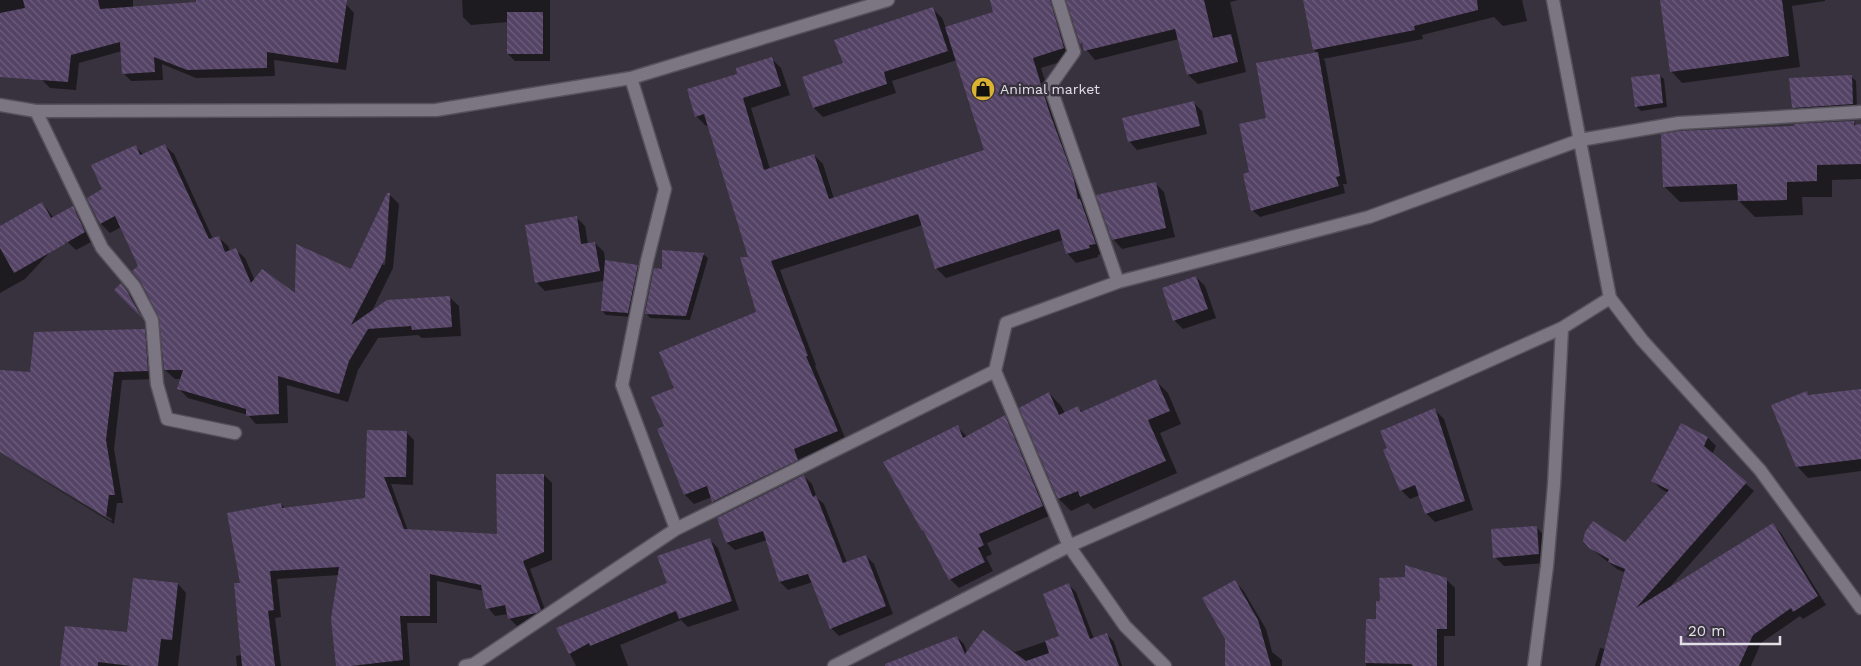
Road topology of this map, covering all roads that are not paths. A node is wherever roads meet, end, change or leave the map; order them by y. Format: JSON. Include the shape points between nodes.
{"nodes":[{"id":1,"x":888,"y":0,"type":"edge"},
{"id":2,"x":1058,"y":0,"type":"edge"},
{"id":3,"x":1553,"y":0,"type":"edge"},
{"id":4,"x":631,"y":78,"type":"junction"},
{"id":5,"x":0,"y":105,"type":"edge"},
{"id":6,"x":36,"y":110,"type":"junction"},
{"id":7,"x":1861,"y":112,"type":"edge"},
{"id":8,"x":1580,"y":140,"type":"junction"},
{"id":9,"x":1118,"y":282,"type":"junction"},
{"id":10,"x":1610,"y":298,"type":"junction"},
{"id":11,"x":1562,"y":328,"type":"junction"},
{"id":12,"x":995,"y":372,"type":"junction"},
{"id":13,"x":235,"y":433,"type":"dead end"},
{"id":14,"x":676,"y":529,"type":"junction"},
{"id":15,"x":1069,"y":546,"type":"junction"},
{"id":16,"x":1861,"y":608,"type":"edge"},
{"id":17,"x":464,"y":666,"type":"edge"},
{"id":18,"x":834,"y":666,"type":"edge"},
{"id":19,"x":1165,"y":666,"type":"edge"},
{"id":20,"x":1534,"y":666,"type":"edge"}],
"edges":[{"from":1,"to":4,"type":"street"},
{"from":2,"to":9,"type":"street","via":[[1074,52],[1050,86]]},
{"from":3,"to":8,"type":"street"},
{"from":4,"to":6,"type":"street","via":[[436,110]]},
{"from":4,"to":14,"type":"street","via":[[664,189],[622,384]]},
{"from":5,"to":6,"type":"street"},
{"from":6,"to":13,"type":"street","via":[[102,248],[134,286],[152,320],[158,384],[167,419]]},
{"from":7,"to":8,"type":"street","via":[[1679,122]]},
{"from":8,"to":9,"type":"street","via":[[1370,216]]},
{"from":8,"to":10,"type":"street"},
{"from":9,"to":12,"type":"street","via":[[1006,322]]},
{"from":10,"to":11,"type":"street"},
{"from":10,"to":16,"type":"street","via":[[1642,340],[1760,470]]},
{"from":11,"to":15,"type":"street"},
{"from":11,"to":20,"type":"street","via":[[1554,485]]},
{"from":12,"to":14,"type":"street"},
{"from":12,"to":15,"type":"street"},
{"from":14,"to":17,"type":"street","via":[[474,664]]},
{"from":15,"to":18,"type":"street"},
{"from":15,"to":19,"type":"street","via":[[1125,626]]}]}
